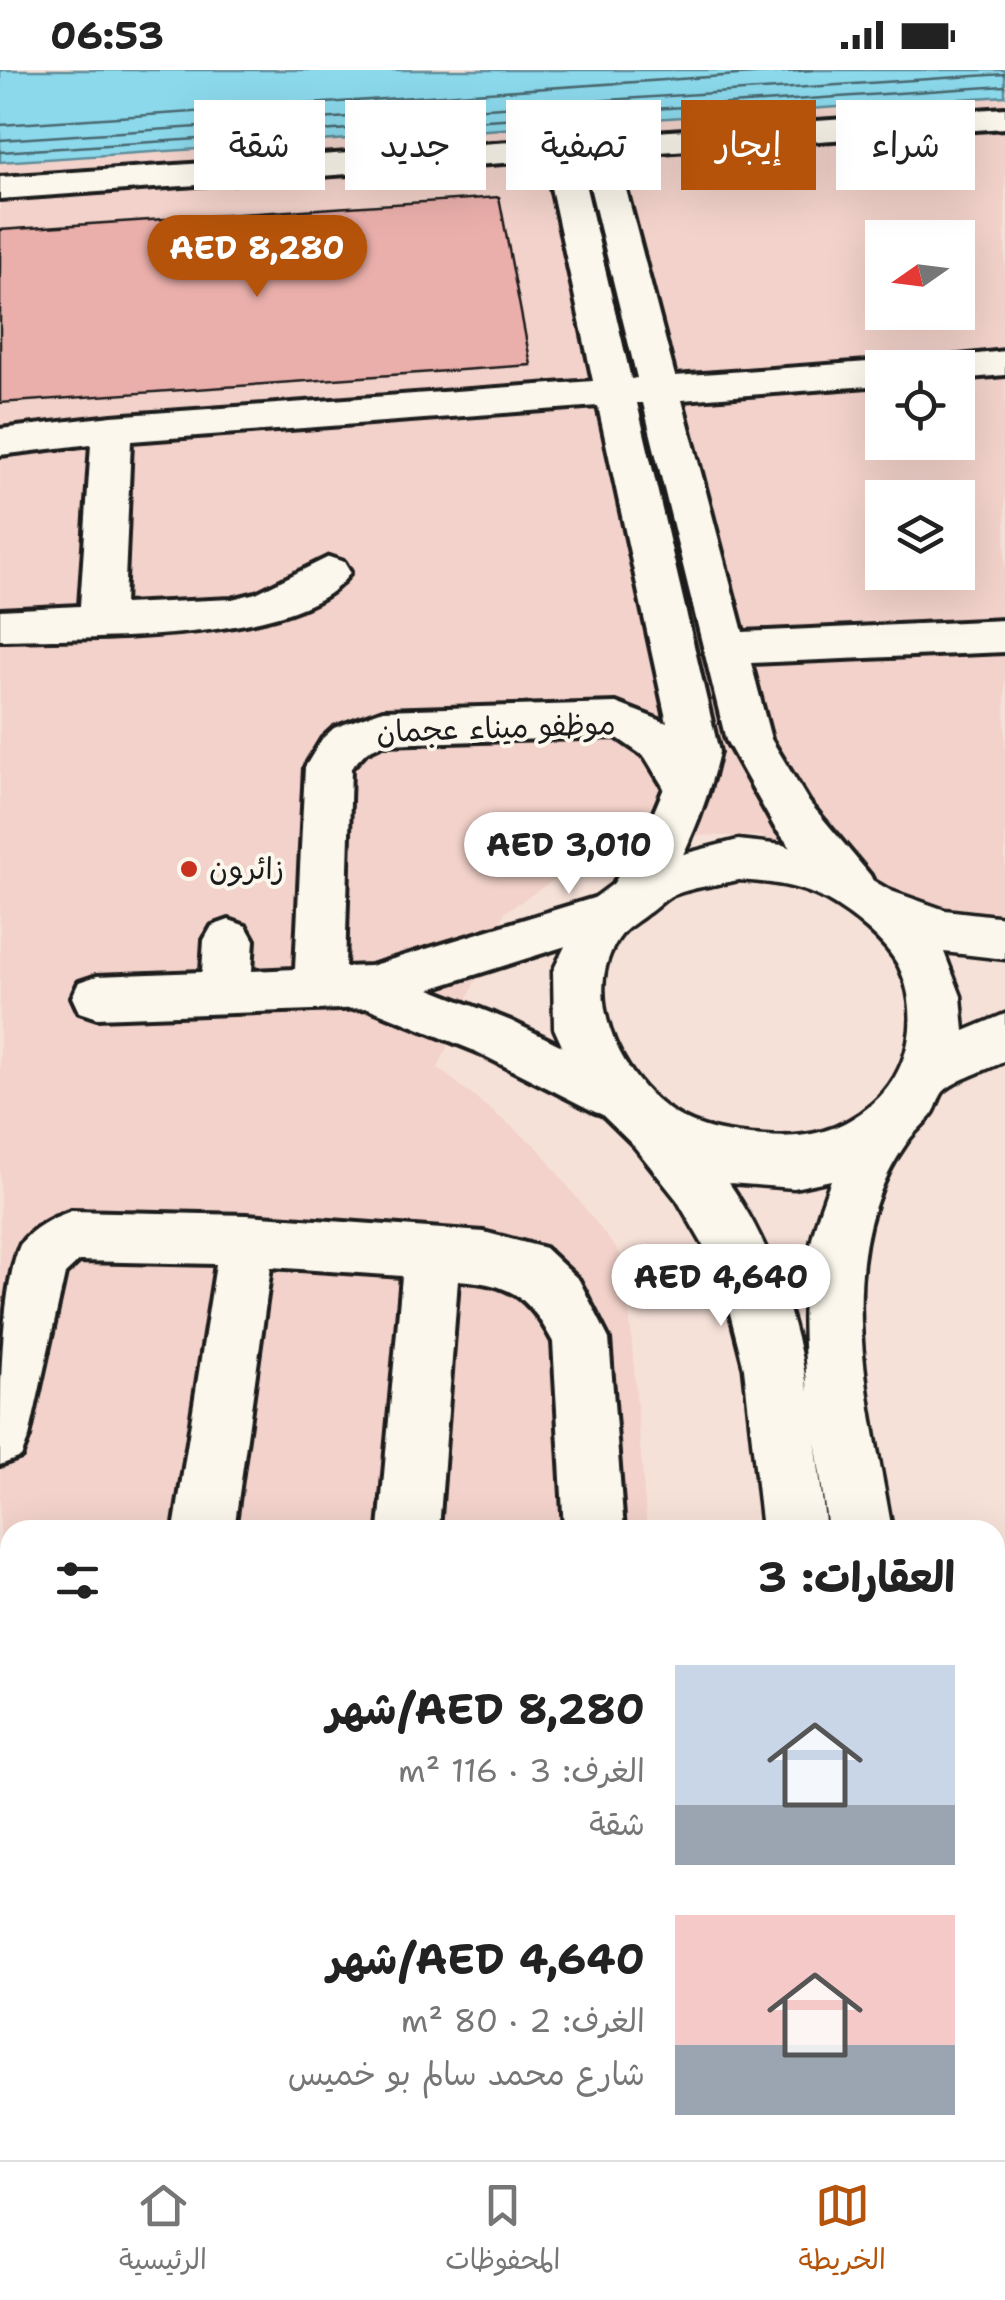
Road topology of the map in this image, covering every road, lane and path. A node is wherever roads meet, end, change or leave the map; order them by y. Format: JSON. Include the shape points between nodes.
{"nodes":[{"id":1,"x":1005,"y":118,"type":"edge"},
{"id":2,"x":661,"y":141,"type":"edge"},
{"id":3,"x":506,"y":151,"type":"edge"},
{"id":4,"x":0,"y":188,"type":"edge"},
{"id":5,"x":584,"y":190,"type":"edge"},
{"id":6,"x":593,"y":190,"type":"edge"},
{"id":7,"x":1005,"y":363,"type":"edge"},
{"id":8,"x":975,"y":366,"type":"edge"},
{"id":9,"x":865,"y":374,"type":"edge"},
{"id":10,"x":662,"y":390,"type":"junction"},
{"id":11,"x":614,"y":394,"type":"junction"},
{"id":12,"x":112,"y":429,"type":"junction"},
{"id":13,"x":0,"y":442,"type":"edge"},
{"id":14,"x":329,"y":572,"type":"dead end"},
{"id":15,"x":101,"y":623,"type":"junction"},
{"id":16,"x":0,"y":626,"type":"edge"},
{"id":17,"x":1005,"y":636,"type":"edge"},
{"id":18,"x":727,"y":648,"type":"junction"},
{"id":19,"x":688,"y":791,"type":"junction"},
{"id":20,"x":867,"y":899,"type":"junction"},
{"id":21,"x":620,"y":903,"type":"junction"},
{"id":22,"x":1005,"y":938,"type":"edge"},
{"id":23,"x":229,"y":940,"type":"dead end"},
{"id":24,"x":370,"y":987,"type":"junction"},
{"id":25,"x":319,"y":989,"type":"junction"},
{"id":26,"x":226,"y":992,"type":"junction"},
{"id":27,"x":97,"y":997,"type":"dead end"},
{"id":28,"x":1005,"y":1036,"type":"edge"},
{"id":29,"x":929,"y":1073,"type":"junction"},
{"id":30,"x":629,"y":1110,"type":"junction"},
{"id":31,"x":887,"y":1127,"type":"junction"},
{"id":32,"x":247,"y":1240,"type":"junction"},
{"id":33,"x":432,"y":1253,"type":"junction"},
{"id":34,"x":0,"y":1438,"type":"edge"},
{"id":35,"x":205,"y":1520,"type":"edge"},
{"id":36,"x":410,"y":1520,"type":"edge"},
{"id":37,"x":593,"y":1520,"type":"edge"},
{"id":38,"x":793,"y":1520,"type":"edge"},
{"id":39,"x":859,"y":1520,"type":"edge"}],
"edges":[{"from":1,"to":2,"type":"street"},
{"from":3,"to":4,"type":"street"},
{"from":5,"to":11,"type":"street"},
{"from":6,"to":10,"type":"street"},
{"from":7,"to":8,"type":"street"},
{"from":9,"to":10,"type":"street"},
{"from":10,"to":11,"type":"street"},
{"from":10,"to":18,"type":"street"},
{"from":11,"to":12,"type":"street"},
{"from":11,"to":19,"type":"street","via":[[696,752]]},
{"from":12,"to":13,"type":"street"},
{"from":12,"to":15,"type":"street"},
{"from":14,"to":15,"type":"street","via":[[269,605],[232,614]]},
{"from":15,"to":16,"type":"street"},
{"from":17,"to":18,"type":"street"},
{"from":18,"to":20,"type":"street","via":[[749,740],[768,778],[820,852]]},
{"from":19,"to":21,"type":"street","via":[[662,848]]},
{"from":19,"to":25,"type":"street","name":"موظفو ميناء عجمان","via":[[659,740],[616,720],[357,733],[328,767]]},
{"from":20,"to":21,"type":"main road","via":[[797,867],[738,860],[680,869]]},
{"from":20,"to":22,"type":"main road","via":[[943,930]]},
{"from":20,"to":29,"type":"main road","via":[[921,957],[939,1015]]},
{"from":21,"to":24,"type":"street"},
{"from":21,"to":30,"type":"main road","via":[[587,945],[576,982],[576,1021],[588,1060]]},
{"from":23,"to":26,"type":"street"},
{"from":24,"to":25,"type":"street"},
{"from":24,"to":30,"type":"street","via":[[492,1036]]},
{"from":25,"to":26,"type":"street"},
{"from":26,"to":27,"type":"street"},
{"from":28,"to":29,"type":"main road"},
{"from":29,"to":31,"type":"main road"},
{"from":30,"to":31,"type":"main road","via":[[690,1148],[742,1162],[795,1163],[845,1151]]},
{"from":30,"to":38,"type":"main road","via":[[692,1172],[730,1228],[758,1292],[774,1361]]},
{"from":31,"to":39,"type":"main road","via":[[837,1245],[833,1294]]},
{"from":32,"to":33,"type":"street"},
{"from":32,"to":34,"type":"street","via":[[93,1234],[71,1236],[52,1248],[32,1285]]},
{"from":32,"to":35,"type":"street"},
{"from":33,"to":36,"type":"street"},
{"from":33,"to":37,"type":"street","via":[[524,1266],[560,1298],[582,1339]]}]}
